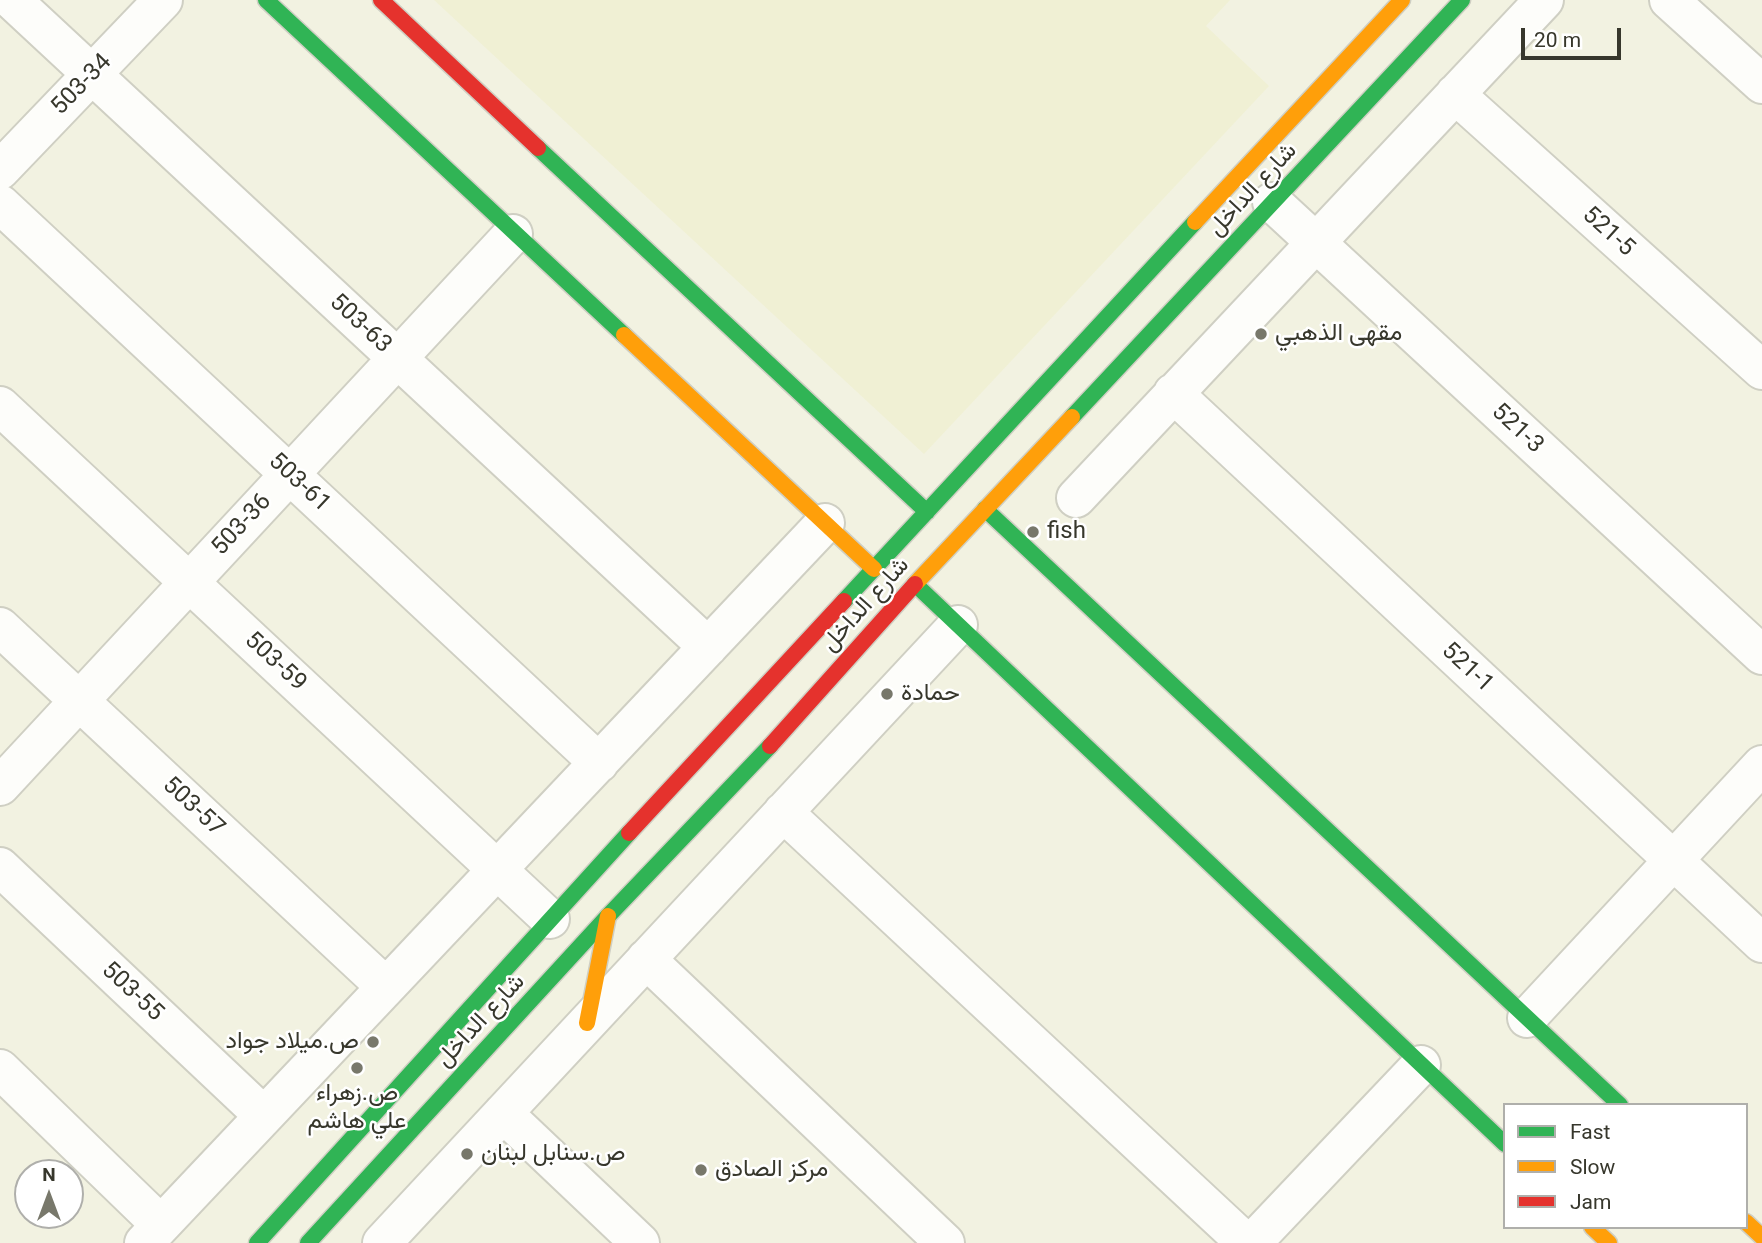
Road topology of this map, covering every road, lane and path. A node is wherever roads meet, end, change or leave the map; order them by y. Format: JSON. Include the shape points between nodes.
{"nodes":[{"id":1,"x":12,"y":0,"type":"edge"},
{"id":2,"x":163,"y":0,"type":"edge"},
{"id":3,"x":266,"y":0,"type":"edge"},
{"id":4,"x":381,"y":0,"type":"edge"},
{"id":5,"x":1402,"y":0,"type":"edge"},
{"id":6,"x":1462,"y":0,"type":"edge"},
{"id":7,"x":1544,"y":0,"type":"edge"},
{"id":8,"x":1669,"y":0,"type":"edge"},
{"id":9,"x":92,"y":74,"type":"junction"},
{"id":10,"x":1762,"y":84,"type":"edge"},
{"id":11,"x":1455,"y":94,"type":"junction"},
{"id":12,"x":0,"y":170,"type":"edge"},
{"id":13,"x":1272,"y":202,"type":"junction"},
{"id":14,"x":0,"y":204,"type":"edge"},
{"id":15,"x":513,"y":234,"type":"junction"},
{"id":16,"x":1315,"y":241,"type":"junction"},
{"id":17,"x":397,"y":358,"type":"junction"},
{"id":18,"x":1762,"y":370,"type":"edge"},
{"id":19,"x":1173,"y":393,"type":"junction"},
{"id":20,"x":0,"y":406,"type":"edge"},
{"id":21,"x":290,"y":474,"type":"junction"},
{"id":22,"x":1076,"y":498,"type":"dead end"},
{"id":23,"x":985,"y":509,"type":"junction"},
{"id":24,"x":927,"y":512,"type":"junction"},
{"id":25,"x":825,"y":523,"type":"junction"},
{"id":26,"x":874,"y":569,"type":"junction"},
{"id":27,"x":189,"y":582,"type":"junction"},
{"id":28,"x":915,"y":584,"type":"junction"},
{"id":29,"x":958,"y":625,"type":"junction"},
{"id":30,"x":0,"y":627,"type":"edge"},
{"id":31,"x":708,"y":647,"type":"junction"},
{"id":32,"x":1762,"y":655,"type":"edge"},
{"id":33,"x":79,"y":701,"type":"junction"},
{"id":34,"x":599,"y":763,"type":"junction"},
{"id":35,"x":1762,"y":765,"type":"edge"},
{"id":36,"x":0,"y":786,"type":"edge"},
{"id":37,"x":783,"y":812,"type":"junction"},
{"id":38,"x":1674,"y":860,"type":"junction"},
{"id":39,"x":0,"y":867,"type":"edge"},
{"id":40,"x":498,"y":869,"type":"junction"},
{"id":41,"x":608,"y":916,"type":"junction"},
{"id":42,"x":551,"y":919,"type":"junction"},
{"id":43,"x":1762,"y":943,"type":"edge"},
{"id":44,"x":646,"y":959,"type":"junction"},
{"id":45,"x":386,"y":987,"type":"junction"},
{"id":46,"x":1527,"y":1018,"type":"junction"},
{"id":47,"x":587,"y":1023,"type":"junction"},
{"id":48,"x":1421,"y":1065,"type":"junction"},
{"id":49,"x":0,"y":1069,"type":"edge"},
{"id":50,"x":1618,"y":1103,"type":"edge"},
{"id":51,"x":503,"y":1113,"type":"junction"},
{"id":52,"x":264,"y":1116,"type":"junction"},
{"id":53,"x":1503,"y":1142,"type":"edge"},
{"id":54,"x":1748,"y":1225,"type":"edge"},
{"id":55,"x":1594,"y":1229,"type":"edge"},
{"id":56,"x":153,"y":1234,"type":"edge"},
{"id":57,"x":1762,"y":1237,"type":"edge"},
{"id":58,"x":257,"y":1243,"type":"edge"},
{"id":59,"x":308,"y":1243,"type":"edge"},
{"id":60,"x":382,"y":1243,"type":"edge"},
{"id":61,"x":640,"y":1243,"type":"edge"},
{"id":62,"x":946,"y":1243,"type":"edge"},
{"id":63,"x":1249,"y":1243,"type":"edge"},
{"id":64,"x":1609,"y":1243,"type":"edge"}],
"edges":[{"from":1,"to":9,"type":"street","name":"503-63"},
{"from":2,"to":9,"type":"street","name":"503-34"},
{"from":3,"to":15,"type":"main road"},
{"from":4,"to":24,"type":"main road"},
{"from":5,"to":24,"type":"main road","name":"شارع الداخل"},
{"from":6,"to":13,"type":"main road","name":"شارع الداخل"},
{"from":7,"to":11,"type":"street"},
{"from":8,"to":10,"type":"street"},
{"from":9,"to":12,"type":"street","name":"503-34"},
{"from":9,"to":17,"type":"street","name":"503-63"},
{"from":11,"to":16,"type":"street"},
{"from":11,"to":18,"type":"street","name":"521-5"},
{"from":13,"to":16,"type":"street","name":"521-3"},
{"from":13,"to":23,"type":"main road","name":"شارع الداخل"},
{"from":14,"to":21,"type":"street","name":"503-61"},
{"from":15,"to":17,"type":"street","name":"503-36"},
{"from":15,"to":25,"type":"main road"},
{"from":16,"to":19,"type":"street"},
{"from":16,"to":32,"type":"street","name":"521-3"},
{"from":17,"to":21,"type":"street","name":"503-36"},
{"from":17,"to":31,"type":"street","name":"503-63"},
{"from":19,"to":22,"type":"street"},
{"from":19,"to":38,"type":"street","name":"521-1"},
{"from":20,"to":27,"type":"street","name":"503-59"},
{"from":21,"to":27,"type":"street","name":"503-36"},
{"from":21,"to":34,"type":"street","name":"503-61"},
{"from":23,"to":28,"type":"main road","name":"شارع الداخل"},
{"from":23,"to":46,"type":"main road"},
{"from":24,"to":26,"type":"main road","name":"شارع الداخل"},
{"from":25,"to":26,"type":"main road"},
{"from":25,"to":31,"type":"street"},
{"from":26,"to":42,"type":"main road","name":"شارع الداخل"},
{"from":27,"to":33,"type":"street","name":"503-36"},
{"from":27,"to":40,"type":"street","name":"503-59"},
{"from":28,"to":29,"type":"main road"},
{"from":28,"to":41,"type":"main road","name":"شارع الداخل","via":[[742,777]]},
{"from":29,"to":37,"type":"street"},
{"from":29,"to":48,"type":"main road"},
{"from":30,"to":33,"type":"street","name":"503-57"},
{"from":31,"to":34,"type":"street"},
{"from":33,"to":36,"type":"street","name":"503-36"},
{"from":33,"to":45,"type":"street","name":"503-57"},
{"from":34,"to":40,"type":"street"},
{"from":35,"to":38,"type":"street"},
{"from":37,"to":44,"type":"street"},
{"from":37,"to":63,"type":"street"},
{"from":38,"to":43,"type":"street","name":"521-1"},
{"from":38,"to":46,"type":"street"},
{"from":39,"to":52,"type":"street","name":"503-55"},
{"from":40,"to":42,"type":"street","name":"503-59"},
{"from":40,"to":45,"type":"street"},
{"from":41,"to":47,"type":"main road"},
{"from":41,"to":59,"type":"main road","name":"شارع الداخل"},
{"from":42,"to":58,"type":"main road","name":"شارع الداخل"},
{"from":44,"to":47,"type":"street"},
{"from":44,"to":62,"type":"street"},
{"from":45,"to":52,"type":"street"},
{"from":46,"to":50,"type":"main road"},
{"from":47,"to":51,"type":"street"},
{"from":48,"to":53,"type":"main road"},
{"from":48,"to":63,"type":"street"},
{"from":49,"to":56,"type":"street"},
{"from":51,"to":60,"type":"street"},
{"from":51,"to":61,"type":"street"},
{"from":52,"to":56,"type":"street"},
{"from":54,"to":57,"type":"main road"},
{"from":55,"to":64,"type":"main road"}]}
